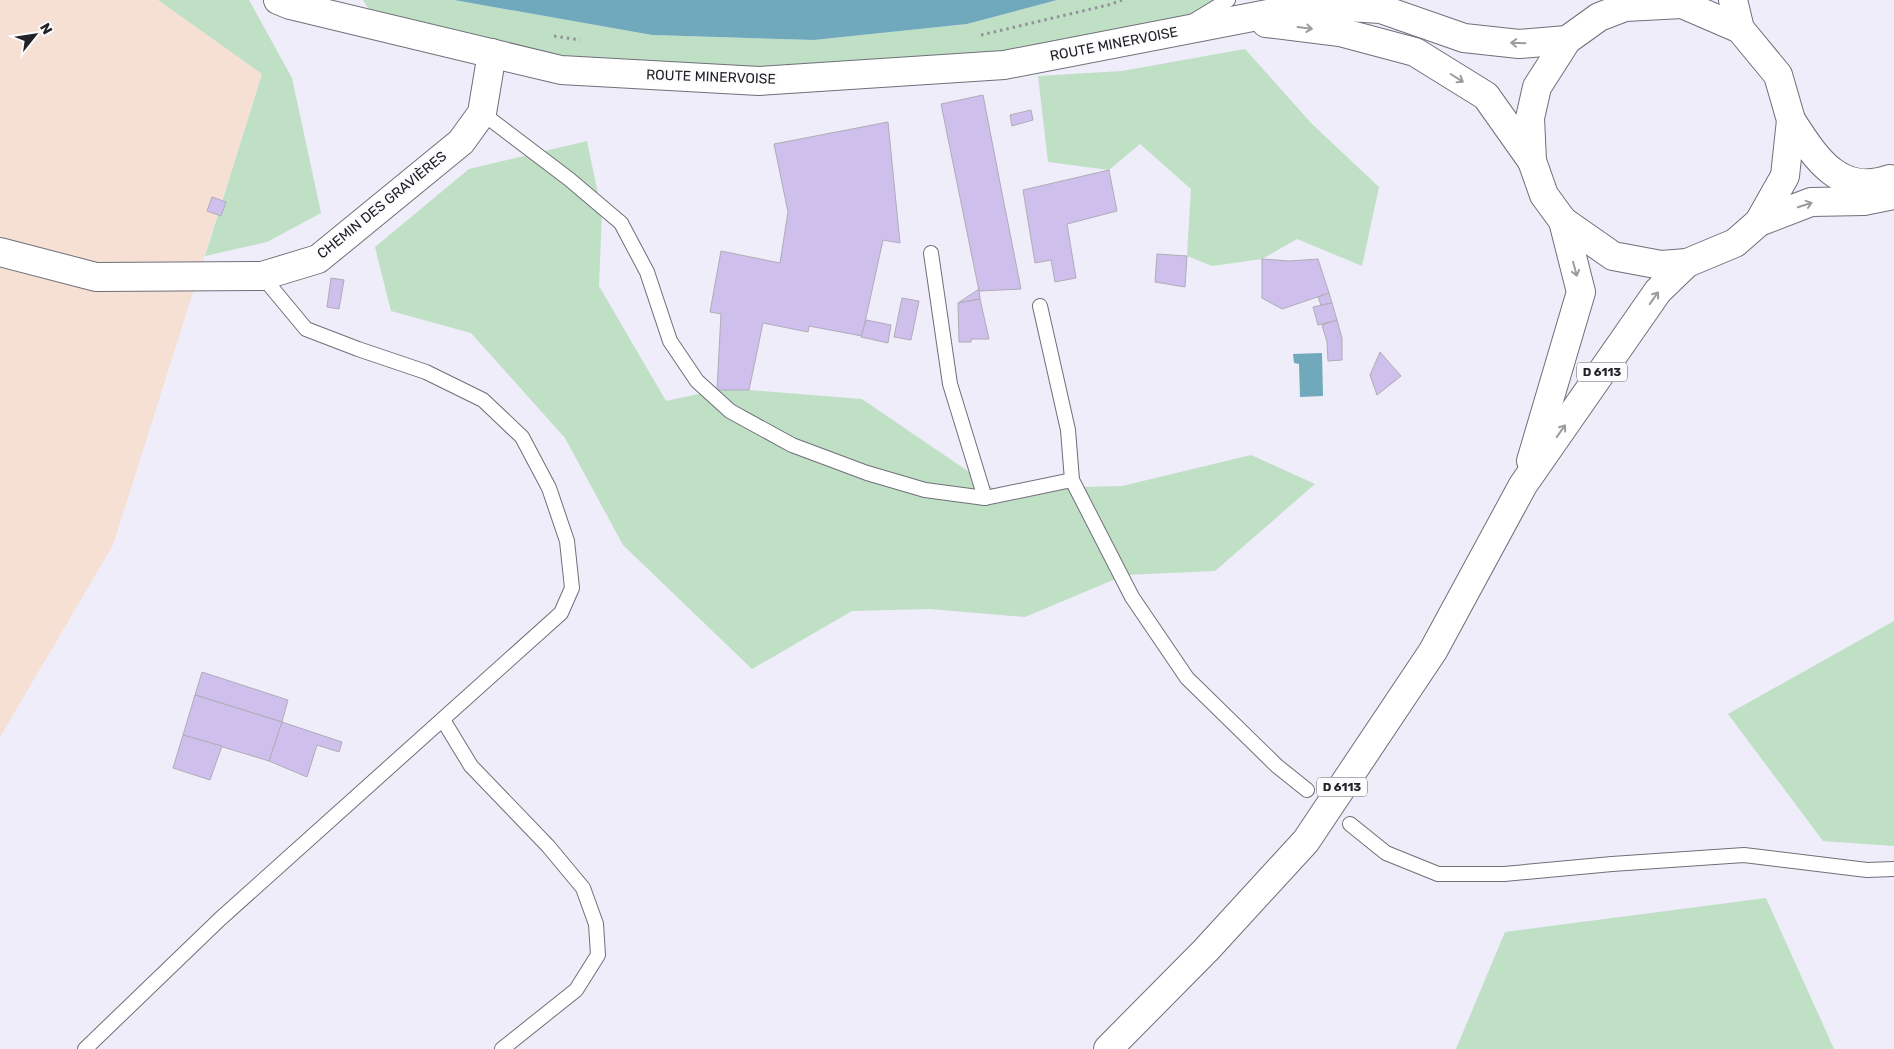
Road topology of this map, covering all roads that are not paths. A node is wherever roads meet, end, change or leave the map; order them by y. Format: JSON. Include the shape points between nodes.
{"nodes":[{"id":1,"x":278,"y":0,"type":"edge"},
{"id":2,"x":1733,"y":0,"type":"edge"},
{"id":3,"x":1628,"y":3,"type":"edge"},
{"id":4,"x":1234,"y":10,"type":"edge"},
{"id":5,"x":1740,"y":29,"type":"junction"},
{"id":6,"x":1567,"y":40,"type":"junction"},
{"id":7,"x":492,"y":53,"type":"junction"},
{"id":8,"x":482,"y":114,"type":"junction"},
{"id":9,"x":1791,"y":120,"type":"junction"},
{"id":10,"x":1532,"y":161,"type":"junction"},
{"id":11,"x":1894,"y":178,"type":"edge"},
{"id":12,"x":1894,"y":194,"type":"edge"},
{"id":13,"x":1562,"y":222,"type":"junction"},
{"id":14,"x":1759,"y":222,"type":"junction"},
{"id":15,"x":0,"y":252,"type":"edge"},
{"id":16,"x":931,"y":252,"type":"dead end"},
{"id":17,"x":1687,"y":263,"type":"junction"},
{"id":18,"x":262,"y":276,"type":"junction"},
{"id":19,"x":1040,"y":306,"type":"dead end"},
{"id":20,"x":1072,"y":480,"type":"junction"},
{"id":21,"x":1523,"y":485,"type":"junction"},
{"id":22,"x":984,"y":498,"type":"junction"},
{"id":23,"x":443,"y":720,"type":"junction"},
{"id":24,"x":1307,"y":790,"type":"dead end"},
{"id":25,"x":1350,"y":824,"type":"dead end"},
{"id":26,"x":1894,"y":869,"type":"edge"},
{"id":27,"x":85,"y":1049,"type":"edge"},
{"id":28,"x":502,"y":1049,"type":"edge"},
{"id":29,"x":1108,"y":1049,"type":"edge"}],
"edges":[{"from":1,"to":7,"type":"main road","name":"ROUTE MINERVOISE"},
{"from":2,"to":5,"type":"main road"},
{"from":3,"to":5,"type":"main road","via":[[1682,4]]},
{"from":3,"to":6,"type":"main road","via":[[1599,17]]},
{"from":6,"to":4,"type":"main road","name":"ROUTE MINERVOISE","one_way":true,"via":[[1520,44],[1464,38],[1380,10],[1314,5]]},
{"from":4,"to":7,"type":"main road","name":"ROUTE MINERVOISE","via":[[1175,32],[1004,65],[759,81],[561,70]]},
{"from":4,"to":10,"type":"main road","one_way":true,"via":[[1340,32],[1415,52],[1486,96]]},
{"from":5,"to":9,"type":"main road","via":[[1778,74]]},
{"from":6,"to":10,"type":"main road","via":[[1537,87],[1530,118]]},
{"from":7,"to":8,"type":"main road","name":"CHEMIN DES GRAVIÈRES"},
{"from":8,"to":18,"type":"main road","name":"CHEMIN DES GRAVIÈRES","via":[[461,142],[318,258]]},
{"from":8,"to":22,"type":"lane","via":[[621,223],[647,272],[670,341],[697,381],[730,411],[792,445],[867,473],[925,490]]},
{"from":9,"to":11,"type":"main road","via":[[1811,152],[1826,168],[1848,182],[1877,184]]},
{"from":9,"to":14,"type":"main road","via":[[1785,176]]},
{"from":10,"to":13,"type":"main road","via":[[1544,195]]},
{"from":14,"to":12,"type":"main road","one_way":true,"via":[[1811,202],[1864,201]]},
{"from":13,"to":17,"type":"main road","via":[[1613,256],[1661,265]]},
{"from":13,"to":21,"type":"main road","number":"D 6113","one_way":true,"via":[[1581,292]]},
{"from":14,"to":17,"type":"main road","via":[[1735,243]]},
{"from":15,"to":18,"type":"main road","name":"CHEMIN DES GRAVIÈRES","via":[[96,277]]},
{"from":16,"to":22,"type":"lane","via":[[950,384]]},
{"from":21,"to":17,"type":"main road","number":"D 6113","one_way":true,"via":[[1658,291]]},
{"from":18,"to":23,"type":"lane","via":[[306,329],[426,372],[483,400],[522,437],[549,488],[568,541],[572,588],[561,613]]},
{"from":19,"to":20,"type":"lane","via":[[1068,430]]},
{"from":20,"to":22,"type":"lane"},
{"from":20,"to":24,"type":"lane","via":[[1132,597],[1187,678],[1277,766]]},
{"from":21,"to":29,"type":"main road","number":"D 6113","via":[[1433,652],[1306,841],[1206,950]]},
{"from":23,"to":27,"type":"lane","via":[[220,919]]},
{"from":23,"to":28,"type":"lane","via":[[471,766],[548,846],[583,888],[596,924],[598,955],[576,990]]},
{"from":25,"to":26,"type":"lane","via":[[1386,853],[1438,874],[1504,874],[1744,855],[1867,870]]}]}
